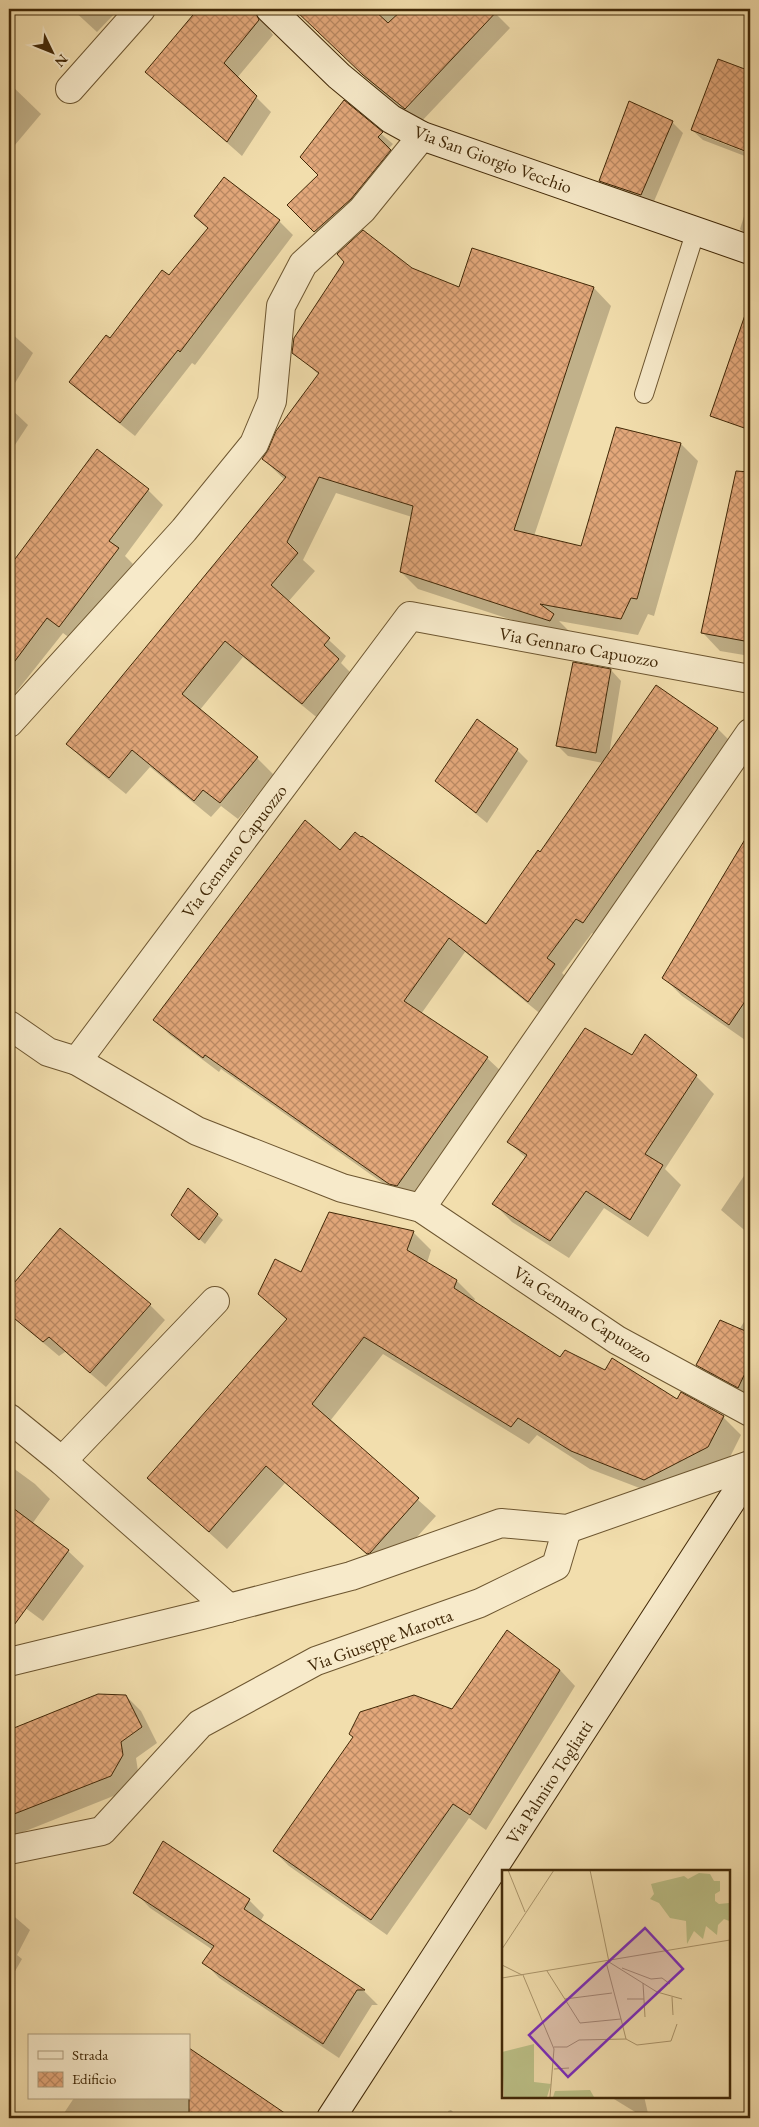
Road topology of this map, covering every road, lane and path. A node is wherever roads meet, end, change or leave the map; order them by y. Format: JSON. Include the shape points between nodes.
{"nodes":[{"id":1,"x":141,"y":9,"type":"edge"},
{"id":2,"x":270,"y":9,"type":"edge"},
{"id":3,"x":70,"y":89,"type":"dead end"},
{"id":4,"x":422,"y":136,"type":"junction"},
{"id":5,"x":696,"y":230,"type":"junction"},
{"id":6,"x":750,"y":250,"type":"edge"},
{"id":7,"x":644,"y":394,"type":"dead end"},
{"id":8,"x":750,"y":679,"type":"edge"},
{"id":9,"x":9,"y":723,"type":"edge"},
{"id":10,"x":750,"y":733,"type":"edge"},
{"id":11,"x":9,"y":1025,"type":"edge"},
{"id":12,"x":77,"y":1061,"type":"junction"},
{"id":13,"x":421,"y":1208,"type":"junction"},
{"id":14,"x":215,"y":1301,"type":"dead end"},
{"id":15,"x":750,"y":1412,"type":"edge"},
{"id":16,"x":9,"y":1418,"type":"edge"},
{"id":17,"x":62,"y":1461,"type":"junction"},
{"id":18,"x":750,"y":1464,"type":"edge"},
{"id":19,"x":750,"y":1472,"type":"edge"},
{"id":20,"x":567,"y":1529,"type":"junction"},
{"id":21,"x":229,"y":1608,"type":"junction"},
{"id":22,"x":9,"y":1662,"type":"edge"},
{"id":23,"x":9,"y":1850,"type":"edge"},
{"id":24,"x":332,"y":2118,"type":"edge"}],
"edges":[{"from":1,"to":3,"type":"street"},
{"from":2,"to":4,"type":"street","name":"Via San Giorgio Vecchio","via":[[339,76],[391,119]]},
{"from":4,"to":5,"type":"street","name":"Via San Giorgio Vecchio"},
{"from":4,"to":9,"type":"street","via":[[362,210],[303,264],[281,306],[272,400],[254,444],[184,530]]},
{"from":5,"to":6,"type":"street","name":"Via San Giorgio Vecchio"},
{"from":5,"to":7,"type":"lane"},
{"from":8,"to":12,"type":"street","name":"Via Gennaro Capuozzo","via":[[410,616]]},
{"from":10,"to":13,"type":"street"},
{"from":11,"to":12,"type":"street","via":[[48,1052]]},
{"from":12,"to":13,"type":"street","name":"Via Gennaro Capuozzo","via":[[197,1132],[342,1188]]},
{"from":13,"to":15,"type":"street","name":"Via Gennaro Capuozzo","via":[[617,1340]]},
{"from":14,"to":17,"type":"street"},
{"from":16,"to":17,"type":"street"},
{"from":17,"to":21,"type":"street"},
{"from":18,"to":20,"type":"street"},
{"from":19,"to":24,"type":"street","name":"Via Palmiro Togliatti"},
{"from":20,"to":21,"type":"street","via":[[501,1523],[351,1576]]},
{"from":20,"to":23,"type":"street","name":"Via Giuseppe Marotta","via":[[556,1566],[480,1603],[316,1660],[200,1724],[102,1831]]},
{"from":21,"to":22,"type":"street"}]}
